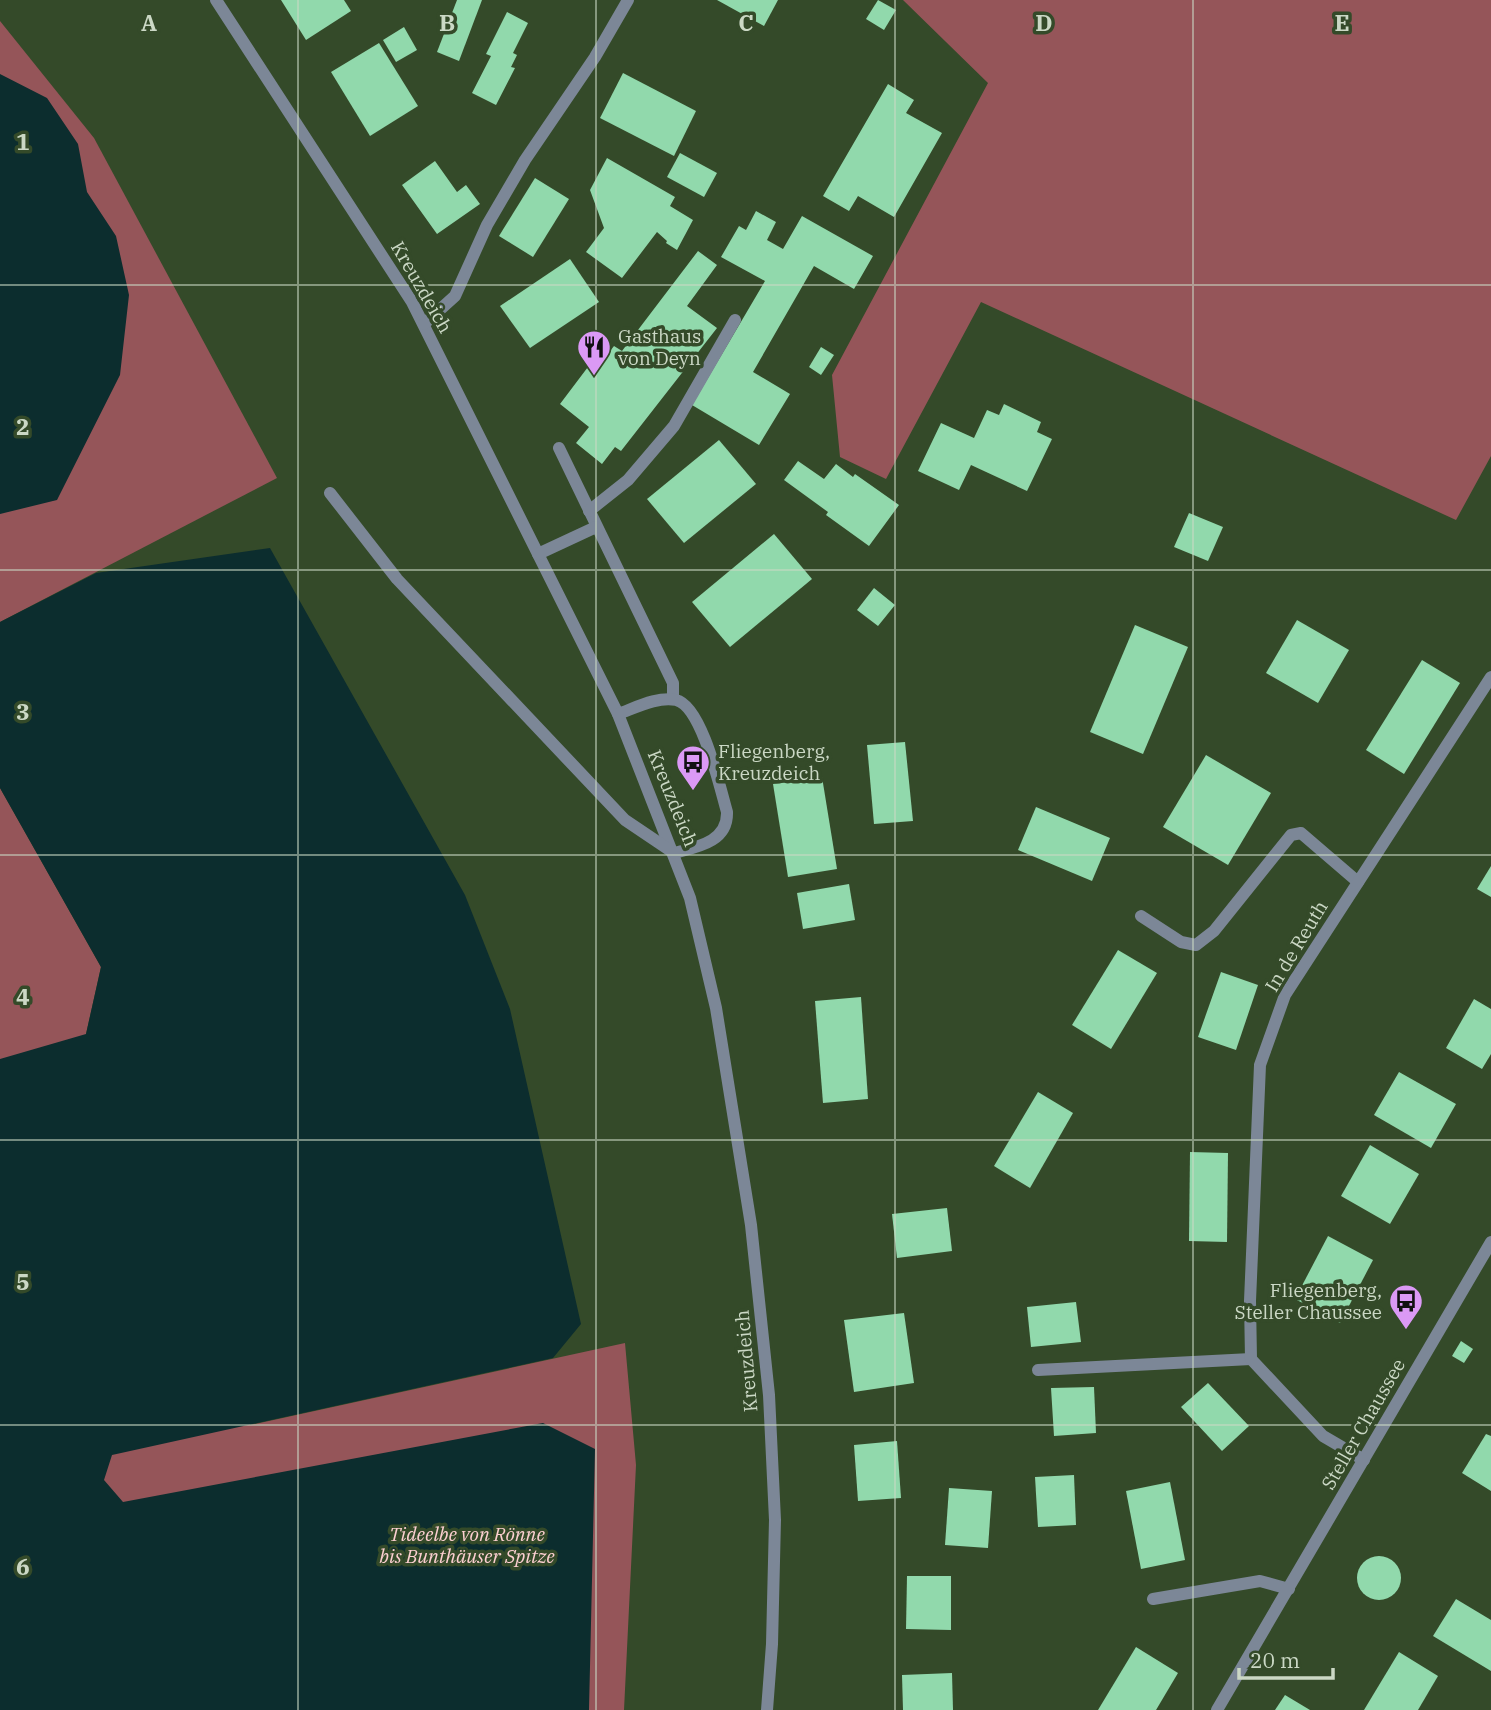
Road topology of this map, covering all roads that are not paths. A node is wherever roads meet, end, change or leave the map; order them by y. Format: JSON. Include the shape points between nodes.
{"nodes":[{"id":1,"x":216,"y":0,"type":"edge"},
{"id":2,"x":628,"y":0,"type":"edge"},
{"id":3,"x":735,"y":320,"type":"dead end"},
{"id":4,"x":424,"y":324,"type":"junction"},
{"id":5,"x":559,"y":448,"type":"dead end"},
{"id":6,"x":330,"y":493,"type":"dead end"},
{"id":7,"x":589,"y":511,"type":"junction"},
{"id":8,"x":596,"y":527,"type":"junction"},
{"id":9,"x":538,"y":554,"type":"junction"},
{"id":10,"x":1491,"y":677,"type":"edge"},
{"id":11,"x":673,"y":699,"type":"junction"},
{"id":12,"x":618,"y":714,"type":"junction"},
{"id":13,"x":674,"y":853,"type":"junction"},
{"id":14,"x":1358,"y":882,"type":"junction"},
{"id":15,"x":1141,"y":916,"type":"dead end"},
{"id":16,"x":1491,"y":1242,"type":"edge"},
{"id":17,"x":1251,"y":1359,"type":"junction"},
{"id":18,"x":1038,"y":1370,"type":"dead end"},
{"id":19,"x":1364,"y":1460,"type":"junction"},
{"id":20,"x":1289,"y":1589,"type":"junction"},
{"id":21,"x":1153,"y":1599,"type":"dead end"},
{"id":22,"x":767,"y":1710,"type":"edge"},
{"id":23,"x":1217,"y":1710,"type":"edge"}],
"edges":[{"from":1,"to":4,"type":"street","name":"Kreuzdeich"},
{"from":2,"to":4,"type":"street","via":[[487,225],[456,296]]},
{"from":3,"to":7,"type":"street","via":[[674,426],[628,480]]},
{"from":4,"to":9,"type":"street","name":"Kreuzdeich"},
{"from":5,"to":7,"type":"street"},
{"from":6,"to":13,"type":"street","via":[[397,579],[625,820]]},
{"from":7,"to":8,"type":"street"},
{"from":8,"to":9,"type":"street"},
{"from":8,"to":11,"type":"street","via":[[673,683]]},
{"from":9,"to":12,"type":"street","name":"Kreuzdeich"},
{"from":10,"to":14,"type":"street","name":"In de Reuth"},
{"from":11,"to":12,"type":"street"},
{"from":11,"to":13,"type":"street","via":[[693,715],[711,757],[727,819],[707,845]]},
{"from":12,"to":13,"type":"street","name":"Kreuzdeich"},
{"from":13,"to":22,"type":"street","name":"Kreuzdeich","via":[[690,898],[716,1008],[751,1225],[769,1395],[775,1520]]},
{"from":14,"to":15,"type":"street","via":[[1301,833],[1291,835],[1213,931],[1196,945],[1181,942]]},
{"from":14,"to":17,"type":"street","name":"In de Reuth","via":[[1285,995],[1260,1065]]},
{"from":16,"to":19,"type":"street","name":"Steller Chaussee"},
{"from":17,"to":18,"type":"street"},
{"from":17,"to":19,"type":"street","via":[[1323,1436]]},
{"from":19,"to":20,"type":"street","name":"Steller Chaussee"},
{"from":20,"to":21,"type":"street","via":[[1260,1581]]},
{"from":20,"to":23,"type":"street","name":"Steller Chaussee"}]}
